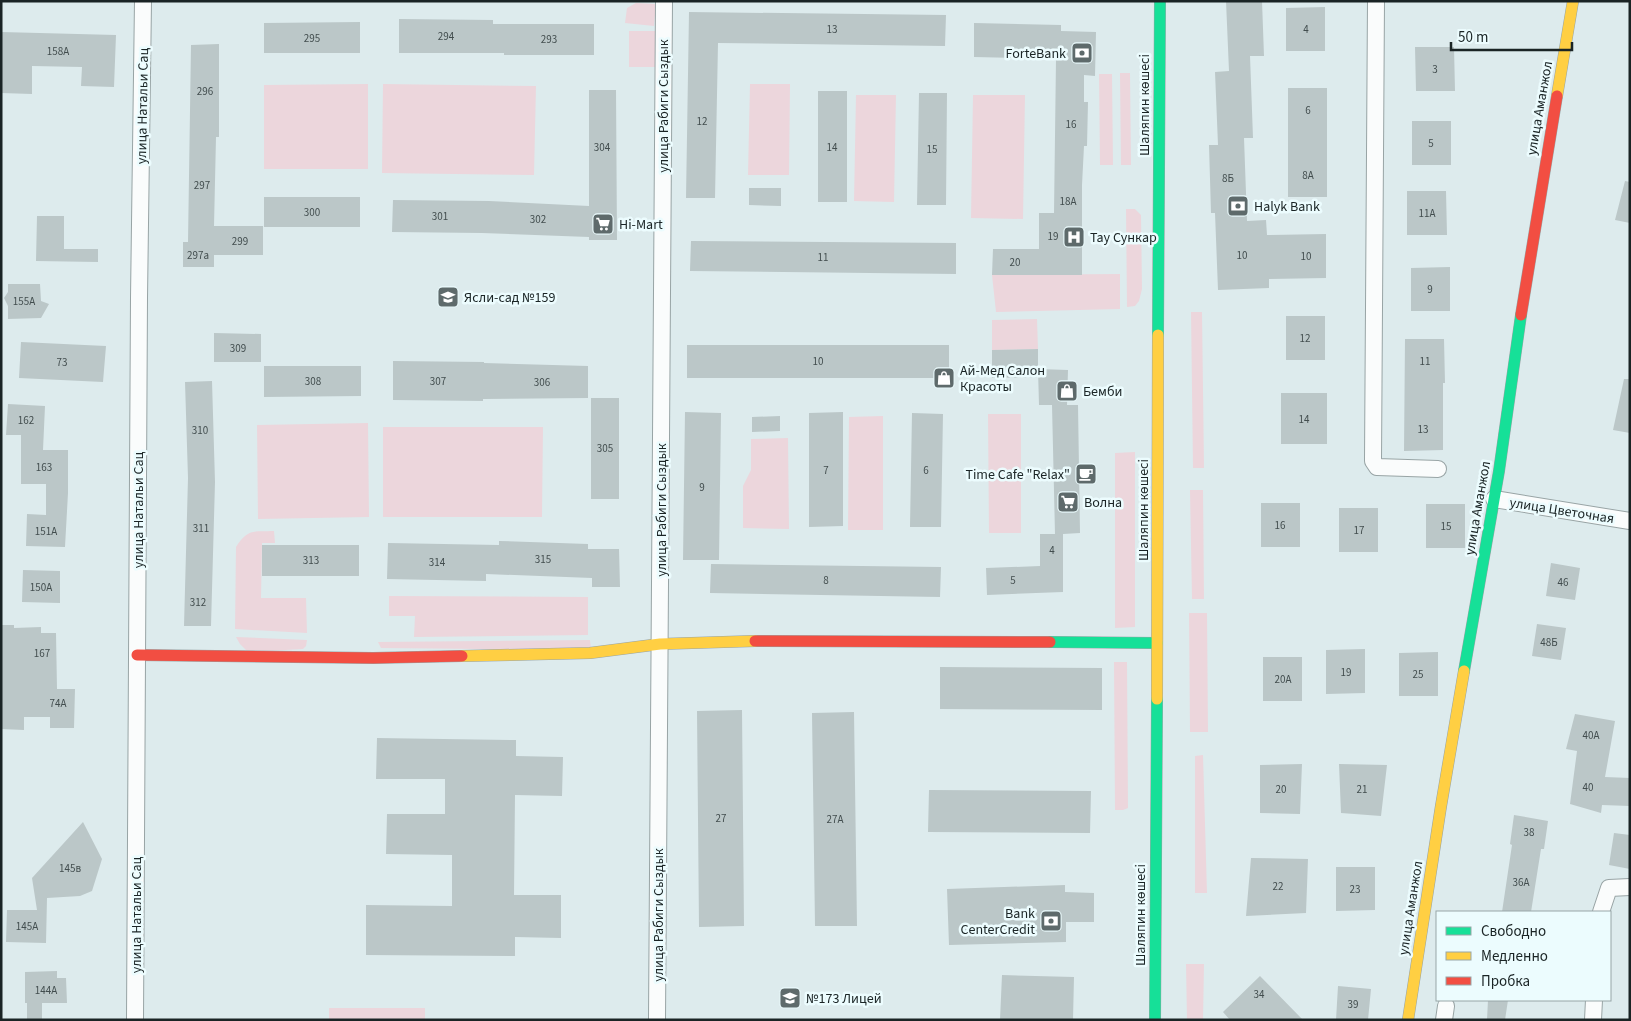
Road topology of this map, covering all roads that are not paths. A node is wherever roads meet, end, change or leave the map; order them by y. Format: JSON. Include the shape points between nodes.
{"nodes":[{"id":1,"x":143,"y":1,"type":"edge"},
{"id":2,"x":664,"y":1,"type":"edge"},
{"id":3,"x":1160,"y":1,"type":"edge"},
{"id":4,"x":1376,"y":1,"type":"edge"},
{"id":5,"x":1573,"y":1,"type":"edge"},
{"id":6,"x":1438,"y":469,"type":"dead end"},
{"id":7,"x":1494,"y":499,"type":"junction"},
{"id":8,"x":1630,"y":521,"type":"edge"},
{"id":9,"x":1157,"y":643,"type":"junction"},
{"id":10,"x":660,"y":644,"type":"junction"},
{"id":11,"x":137,"y":655,"type":"junction"},
{"id":12,"x":1630,"y":887,"type":"edge"},
{"id":13,"x":1601,"y":911,"type":"edge"},
{"id":14,"x":1594,"y":1001,"type":"edge"},
{"id":15,"x":136,"y":1020,"type":"edge"},
{"id":16,"x":657,"y":1020,"type":"edge"},
{"id":17,"x":1155,"y":1020,"type":"edge"},
{"id":18,"x":1408,"y":1020,"type":"edge"},
{"id":19,"x":1593,"y":1020,"type":"edge"}],
"edges":[{"from":1,"to":11,"type":"street","name":"улица Натальи Сац"},
{"from":2,"to":10,"type":"street","name":"улица Рабиги Сыздык"},
{"from":3,"to":9,"type":"street","name":"Шаляпин көшесі"},
{"from":4,"to":6,"type":"street","via":[[1373,461],[1377,467]]},
{"from":5,"to":7,"type":"street","name":"улица Аманжол","via":[[1528,268]]},
{"from":7,"to":8,"type":"street","name":"улица Цветочная"},
{"from":7,"to":18,"type":"street","name":"улица Аманжол"},
{"from":9,"to":10,"type":"street","via":[[772,640]]},
{"from":9,"to":17,"type":"street","name":"Шаляпин көшесі"},
{"from":10,"to":11,"type":"street","via":[[590,653],[393,658]]},
{"from":10,"to":16,"type":"street","name":"улица Рабиги Сыздык"},
{"from":11,"to":15,"type":"street","name":"улица Натальи Сац"},
{"from":12,"to":13,"type":"street","via":[[1609,888]]},
{"from":14,"to":19,"type":"street"}]}
